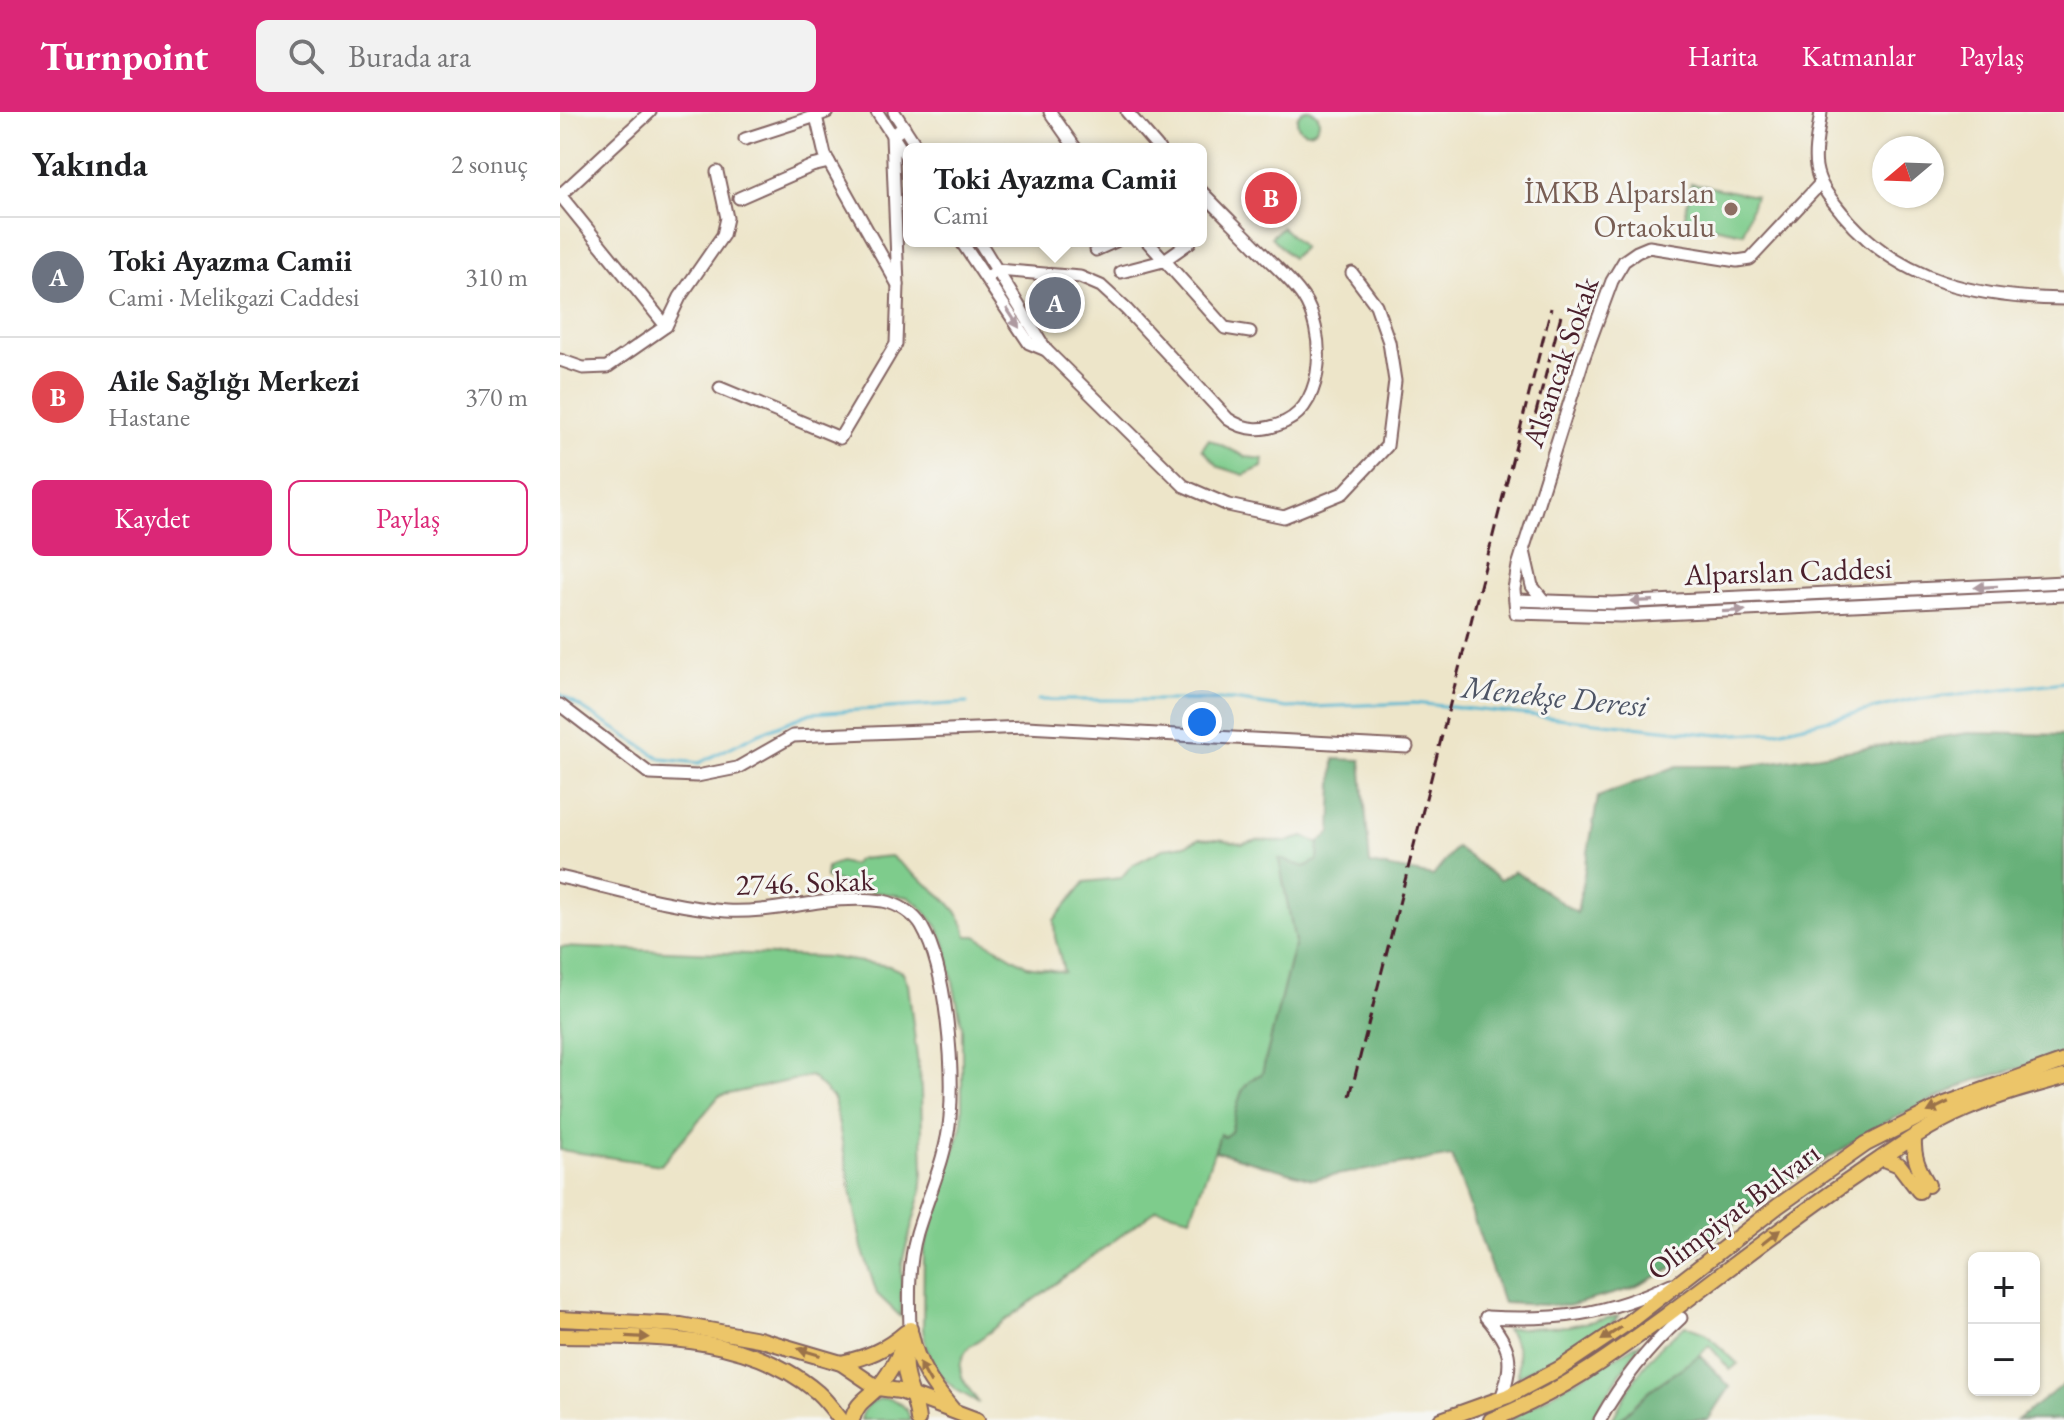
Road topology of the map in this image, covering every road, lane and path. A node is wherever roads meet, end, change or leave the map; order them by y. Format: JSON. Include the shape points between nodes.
{"nodes":[{"id":1,"x":650,"y":112,"type":"edge"},
{"id":2,"x":877,"y":112,"type":"edge"},
{"id":3,"x":894,"y":112,"type":"edge"},
{"id":4,"x":1050,"y":112,"type":"edge"},
{"id":5,"x":1127,"y":112,"type":"edge"},
{"id":6,"x":1821,"y":112,"type":"edge"},
{"id":7,"x":822,"y":114,"type":"edge"},
{"id":8,"x":904,"y":127,"type":"junction"},
{"id":9,"x":892,"y":136,"type":"junction"},
{"id":10,"x":745,"y":139,"type":"dead end"},
{"id":11,"x":914,"y":143,"type":"edge"},
{"id":12,"x":1072,"y":143,"type":"edge"},
{"id":13,"x":1154,"y":143,"type":"edge"},
{"id":14,"x":903,"y":152,"type":"edge"},
{"id":15,"x":829,"y":162,"type":"junction"},
{"id":16,"x":717,"y":172,"type":"dead end"},
{"id":17,"x":1820,"y":184,"type":"junction"},
{"id":18,"x":560,"y":195,"type":"edge"},
{"id":19,"x":1207,"y":197,"type":"edge"},
{"id":20,"x":739,"y":198,"type":"dead end"},
{"id":21,"x":965,"y":247,"type":"edge"},
{"id":22,"x":983,"y":247,"type":"edge"},
{"id":23,"x":1103,"y":247,"type":"edge"},
{"id":24,"x":1152,"y":247,"type":"edge"},
{"id":25,"x":1183,"y":247,"type":"edge"},
{"id":26,"x":1096,"y":250,"type":"dead end"},
{"id":27,"x":1163,"y":261,"type":"junction"},
{"id":28,"x":998,"y":270,"type":"junction"},
{"id":29,"x":1121,"y":272,"type":"dead end"},
{"id":30,"x":1352,"y":273,"type":"dead end"},
{"id":31,"x":986,"y":278,"type":"junction"},
{"id":32,"x":898,"y":285,"type":"junction"},
{"id":33,"x":2064,"y":299,"type":"edge"},
{"id":34,"x":666,"y":326,"type":"junction"},
{"id":35,"x":1250,"y":332,"type":"dead end"},
{"id":36,"x":1046,"y":350,"type":"junction"},
{"id":37,"x":560,"y":360,"type":"edge"},
{"id":38,"x":720,"y":388,"type":"dead end"},
{"id":39,"x":1524,"y":551,"type":"junction"},
{"id":40,"x":2064,"y":582,"type":"edge"},
{"id":41,"x":2064,"y":595,"type":"edge"},
{"id":42,"x":1544,"y":601,"type":"junction"},
{"id":43,"x":1515,"y":606,"type":"junction"},
{"id":44,"x":560,"y":705,"type":"edge"},
{"id":45,"x":1407,"y":747,"type":"dead end"},
{"id":46,"x":560,"y":877,"type":"edge"},
{"id":47,"x":2064,"y":1061,"type":"edge"},
{"id":48,"x":2064,"y":1077,"type":"edge"},
{"id":49,"x":1914,"y":1138,"type":"junction"},
{"id":50,"x":1882,"y":1158,"type":"junction"},
{"id":51,"x":1697,"y":1271,"type":"junction"},
{"id":52,"x":1681,"y":1318,"type":"dead end"},
{"id":53,"x":560,"y":1319,"type":"edge"},
{"id":54,"x":910,"y":1329,"type":"junction"},
{"id":55,"x":560,"y":1336,"type":"edge"},
{"id":56,"x":841,"y":1363,"type":"junction"},
{"id":57,"x":878,"y":1388,"type":"junction"},
{"id":58,"x":910,"y":1396,"type":"junction"},
{"id":59,"x":1501,"y":1398,"type":"junction"},
{"id":60,"x":953,"y":1410,"type":"junction"},
{"id":61,"x":841,"y":1420,"type":"edge"},
{"id":62,"x":852,"y":1420,"type":"edge"},
{"id":63,"x":918,"y":1420,"type":"edge"},
{"id":64,"x":977,"y":1420,"type":"edge"},
{"id":65,"x":1441,"y":1420,"type":"edge"},
{"id":66,"x":1491,"y":1420,"type":"edge"},
{"id":67,"x":1600,"y":1420,"type":"edge"}],
"edges":[{"from":1,"to":18,"type":"street"},
{"from":2,"to":9,"type":"street"},
{"from":3,"to":8,"type":"street"},
{"from":4,"to":12,"type":"street"},
{"from":5,"to":13,"type":"street"},
{"from":6,"to":17,"type":"street","via":[[1815,165]]},
{"from":7,"to":10,"type":"street"},
{"from":7,"to":15,"type":"street"},
{"from":8,"to":9,"type":"street"},
{"from":8,"to":11,"type":"street"},
{"from":9,"to":14,"type":"street"},
{"from":9,"to":32,"type":"street"},
{"from":15,"to":20,"type":"street"},
{"from":15,"to":32,"type":"street"},
{"from":16,"to":34,"type":"street","via":[[727,218],[723,235]]},
{"from":17,"to":33,"type":"street","via":[[1854,227],[1889,257],[1935,280],[2003,296]]},
{"from":17,"to":39,"type":"street","name":"Alsancak Sokak","via":[[1750,259],[1649,247],[1619,267],[1588,344]]},
{"from":18,"to":34,"type":"street"},
{"from":19,"to":28,"type":"street","via":[[1288,278],[1310,314],[1318,361],[1314,393],[1300,412],[1276,426],[1249,429],[1228,419],[1101,286],[1080,277]]},
{"from":21,"to":31,"type":"street"},
{"from":22,"to":28,"type":"street"},
{"from":23,"to":26,"type":"street"},
{"from":24,"to":27,"type":"street"},
{"from":25,"to":27,"type":"street"},
{"from":27,"to":29,"type":"street"},
{"from":27,"to":35,"type":"street","via":[[1225,328]]},
{"from":28,"to":31,"type":"street"},
{"from":28,"to":36,"type":"street"},
{"from":30,"to":36,"type":"street","via":[[1376,305],[1389,342],[1395,381],[1387,446],[1343,493],[1284,517],[1228,505],[1184,486]]},
{"from":31,"to":36,"type":"street","one_way":true,"via":[[1029,343]]},
{"from":32,"to":38,"type":"street","via":[[896,344],[840,438]]},
{"from":34,"to":37,"type":"street","via":[[607,367],[583,368]]},
{"from":39,"to":42,"type":"street","via":[[1532,586]]},
{"from":39,"to":43,"type":"street","name":"Alsancak Sokak"},
{"from":40,"to":42,"type":"street","name":"Alparslan Caddesi","one_way":true,"via":[[1612,603]]},
{"from":43,"to":41,"type":"street","name":"Alparslan Caddesi","one_way":true,"via":[[1620,616]]},
{"from":42,"to":43,"type":"street","name":"Alparslan Caddesi"},
{"from":44,"to":45,"type":"street","via":[[650,774],[697,776],[737,768],[793,736],[992,727]]},
{"from":46,"to":54,"type":"street","name":"2746. Sokak","via":[[726,911],[882,901],[905,910],[922,926],[938,972],[951,1083],[947,1133],[910,1264]]},
{"from":47,"to":51,"type":"main road","name":"Olimpiyat Bulvarı","one_way":true,"via":[[1945,1104],[1866,1144]]},
{"from":48,"to":49,"type":"main road","name":"Olimpiyat Bulvarı","via":[[1964,1110]]},
{"from":49,"to":50,"type":"main road","name":"Olimpiyat Bulvarı"},
{"from":49,"to":50,"type":"main road","via":[[1924,1188],[1899,1165]]},
{"from":66,"to":50,"type":"main road","name":"Olimpiyat Bulvarı","one_way":true,"via":[[1590,1371]]},
{"from":51,"to":59,"type":"main road","name":"Olimpiyat Bulvarı","one_way":true,"via":[[1559,1369]]},
{"from":51,"to":59,"type":"street","via":[[1639,1299],[1594,1311],[1552,1319],[1486,1317],[1507,1344],[1510,1376]]},
{"from":52,"to":67,"type":"street","via":[[1627,1377]]},
{"from":56,"to":53,"type":"main road","one_way":true,"via":[[759,1339],[681,1325]]},
{"from":54,"to":56,"type":"main road","via":[[887,1348]]},
{"from":54,"to":57,"type":"main road"},
{"from":54,"to":58,"type":"main road","via":[[904,1360]]},
{"from":60,"to":54,"type":"main road","one_way":true,"via":[[919,1363]]},
{"from":55,"to":61,"type":"main road","one_way":true,"via":[[630,1336],[733,1349],[795,1375]]},
{"from":56,"to":57,"type":"main road"},
{"from":57,"to":58,"type":"main road"},
{"from":57,"to":62,"type":"main road","via":[[861,1400]]},
{"from":58,"to":60,"type":"main road"},
{"from":58,"to":63,"type":"main road"},
{"from":59,"to":65,"type":"main road","name":"Olimpiyat Bulvarı"},
{"from":60,"to":64,"type":"main road"}]}
